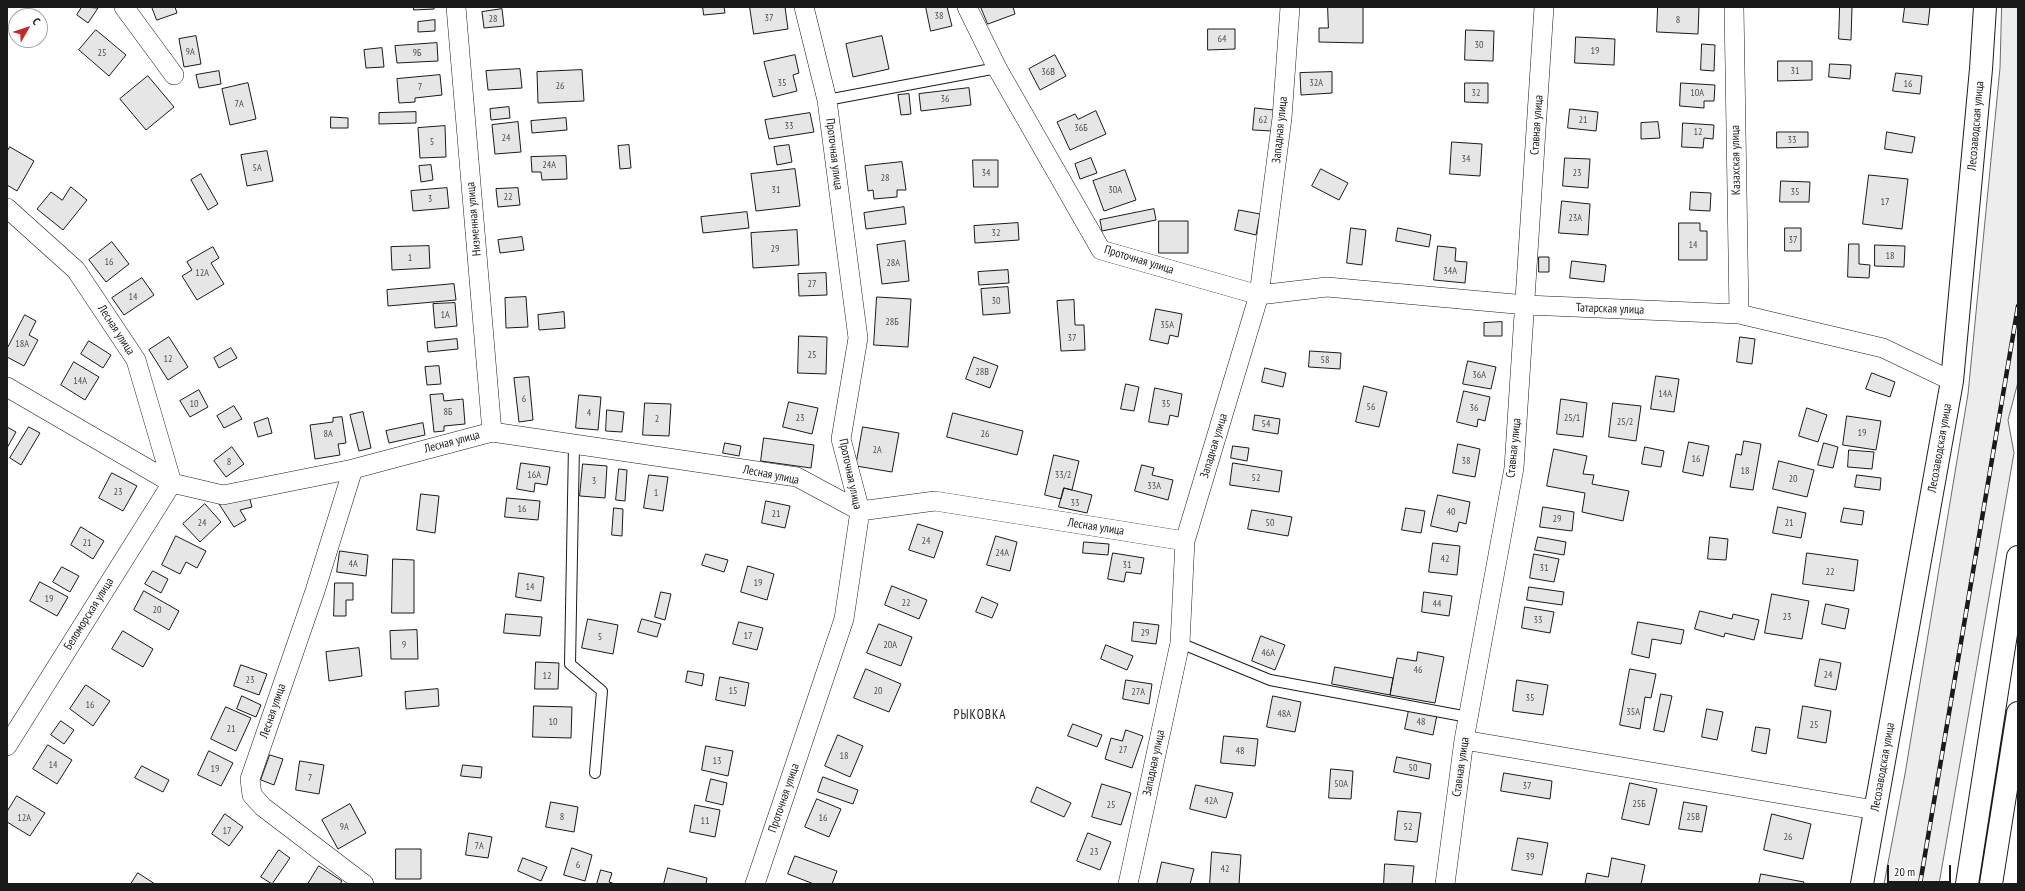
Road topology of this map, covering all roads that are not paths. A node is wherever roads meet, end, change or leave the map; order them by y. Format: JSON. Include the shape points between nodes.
{"nodes":[{"id":1,"x":124,"y":7,"type":"edge"},
{"id":2,"x":456,"y":7,"type":"edge"},
{"id":3,"x":804,"y":7,"type":"edge"},
{"id":4,"x":967,"y":7,"type":"edge"},
{"id":5,"x":1290,"y":7,"type":"edge"},
{"id":6,"x":1544,"y":7,"type":"edge"},
{"id":7,"x":1734,"y":7,"type":"edge"},
{"id":8,"x":1985,"y":7,"type":"edge"},
{"id":9,"x":998,"y":68,"type":"junction"},
{"id":10,"x":174,"y":75,"type":"dead end"},
{"id":11,"x":827,"y":100,"type":"junction"},
{"id":12,"x":7,"y":208,"type":"edge"},
{"id":13,"x":1259,"y":295,"type":"junction"},
{"id":14,"x":1526,"y":305,"type":"junction"},
{"id":15,"x":1739,"y":314,"type":"junction"},
{"id":16,"x":1952,"y":380,"type":"junction"},
{"id":17,"x":7,"y":387,"type":"edge"},
{"id":18,"x":492,"y":432,"type":"junction"},
{"id":19,"x":574,"y":445,"type":"junction"},
{"id":20,"x":353,"y":468,"type":"junction"},
{"id":21,"x":172,"y":483,"type":"junction"},
{"id":22,"x":860,"y":511,"type":"junction"},
{"id":23,"x":1185,"y":541,"type":"junction"},
{"id":24,"x":2018,"y":556,"type":"edge"},
{"id":25,"x":1180,"y":643,"type":"junction"},
{"id":26,"x":2018,"y":713,"type":"edge"},
{"id":27,"x":1468,"y":717,"type":"junction"},
{"id":28,"x":1464,"y":740,"type":"junction"},
{"id":29,"x":7,"y":746,"type":"edge"},
{"id":30,"x":595,"y":773,"type":"dead end"},
{"id":31,"x":1875,"y":810,"type":"junction"},
{"id":32,"x":364,"y":884,"type":"edge"},
{"id":33,"x":755,"y":884,"type":"edge"},
{"id":34,"x":1128,"y":884,"type":"edge"},
{"id":35,"x":1445,"y":884,"type":"edge"},
{"id":36,"x":1862,"y":884,"type":"edge"},
{"id":37,"x":1967,"y":884,"type":"edge"},
{"id":38,"x":1991,"y":884,"type":"edge"}],
"edges":[{"from":1,"to":10,"type":"street"},
{"from":2,"to":18,"type":"street","name":"Низменная улица"},
{"from":3,"to":11,"type":"street","name":"Проточная улица"},
{"from":4,"to":9,"type":"street","name":"Проточная улица"},
{"from":5,"to":13,"type":"street","name":"Западная улица","via":[[1282,118]]},
{"from":6,"to":14,"type":"street","name":"Ставная улица"},
{"from":7,"to":15,"type":"street","name":"Казахская улица"},
{"from":8,"to":16,"type":"street","name":"Лесозаводская улица","via":[[1982,69]]},
{"from":9,"to":11,"type":"lane"},
{"from":9,"to":13,"type":"street","name":"Проточная улица","via":[[1101,250]]},
{"from":11,"to":22,"type":"street","name":"Проточная улица","via":[[858,338],[841,438]]},
{"from":12,"to":21,"type":"street","name":"Лесная улица","via":[[76,270],[136,360]]},
{"from":13,"to":14,"type":"street","name":"Татарская улица","via":[[1327,287]]},
{"from":13,"to":23,"type":"street","name":"Западная улица"},
{"from":14,"to":15,"type":"street","name":"Татарская улица"},
{"from":14,"to":27,"type":"street","name":"Ставная улица","via":[[1514,468]]},
{"from":15,"to":16,"type":"street","name":"Татарская улица","via":[[1883,348]]},
{"from":16,"to":31,"type":"street","name":"Лесозаводская улица"},
{"from":17,"to":21,"type":"street","name":"Лесная улица"},
{"from":18,"to":19,"type":"street","name":"Лесная улица"},
{"from":18,"to":20,"type":"street","name":"Лесная улица"},
{"from":19,"to":22,"type":"street","name":"Лесная улица","via":[[797,477]]},
{"from":19,"to":30,"type":"lane","via":[[570,664],[602,691]]},
{"from":20,"to":21,"type":"street","name":"Лесная улица","via":[[223,495]]},
{"from":20,"to":32,"type":"street","name":"Лесная улица","via":[[315,591],[250,779],[252,795],[263,807]]},
{"from":21,"to":29,"type":"street","name":"Беломорская улица"},
{"from":22,"to":23,"type":"street","name":"Лесная улица","via":[[936,501]]},
{"from":22,"to":33,"type":"street","name":"Проточная улица","via":[[844,619]]},
{"from":23,"to":25,"type":"street","name":"Западная улица"},
{"from":24,"to":37,"type":"street"},
{"from":25,"to":27,"type":"lane","via":[[1270,680]]},
{"from":25,"to":34,"type":"street","name":"Западная улица"},
{"from":26,"to":38,"type":"street"},
{"from":27,"to":28,"type":"street","name":"Ставная улица"},
{"from":28,"to":31,"type":"street"},
{"from":28,"to":35,"type":"street","name":"Ставная улица"},
{"from":31,"to":36,"type":"street","name":"Лесозаводская улица"}]}
